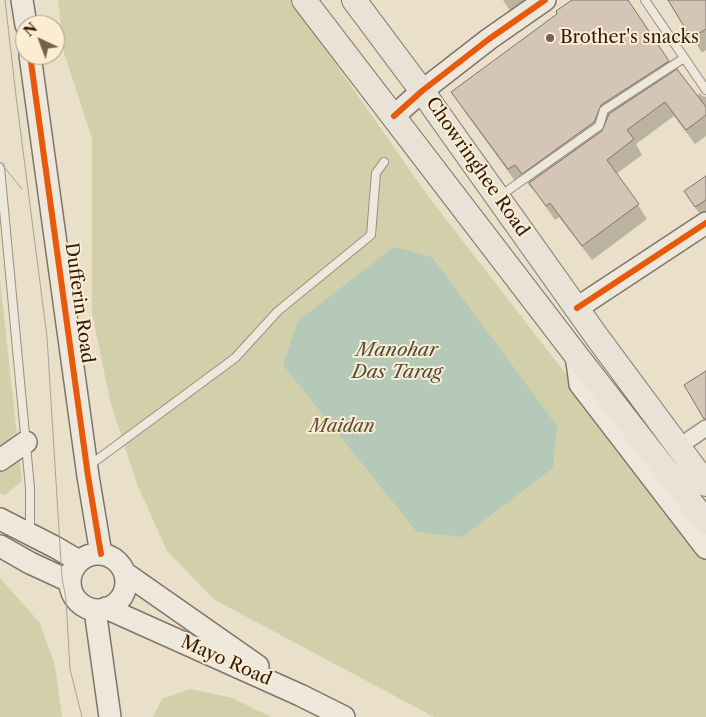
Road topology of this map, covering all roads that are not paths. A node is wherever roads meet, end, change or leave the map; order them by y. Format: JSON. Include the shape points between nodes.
{"nodes":[{"id":1,"x":22,"y":0,"type":"edge"},
{"id":2,"x":304,"y":0,"type":"edge"},
{"id":3,"x":354,"y":0,"type":"edge"},
{"id":4,"x":545,"y":0,"type":"edge"},
{"id":5,"x":645,"y":0,"type":"edge"},
{"id":6,"x":24,"y":15,"type":"edge"},
{"id":7,"x":684,"y":58,"type":"junction"},
{"id":8,"x":31,"y":65,"type":"edge"},
{"id":9,"x":706,"y":90,"type":"edge"},
{"id":10,"x":422,"y":91,"type":"junction"},
{"id":11,"x":394,"y":116,"type":"junction"},
{"id":12,"x":384,"y":162,"type":"dead end"},
{"id":13,"x":0,"y":166,"type":"edge"},
{"id":14,"x":498,"y":197,"type":"junction"},
{"id":15,"x":706,"y":224,"type":"edge"},
{"id":16,"x":577,"y":308,"type":"junction"},
{"id":17,"x":598,"y":337,"type":"junction"},
{"id":18,"x":576,"y":355,"type":"junction"},
{"id":19,"x":706,"y":428,"type":"edge"},
{"id":20,"x":687,"y":441,"type":"junction"},
{"id":21,"x":26,"y":442,"type":"junction"},
{"id":22,"x":0,"y":460,"type":"edge"},
{"id":23,"x":86,"y":467,"type":"junction"},
{"id":24,"x":706,"y":467,"type":"edge"},
{"id":25,"x":706,"y":484,"type":"edge"},
{"id":26,"x":0,"y":519,"type":"edge"},
{"id":27,"x":706,"y":522,"type":"edge"},
{"id":28,"x":30,"y":534,"type":"junction"},
{"id":29,"x":0,"y":546,"type":"edge"},
{"id":30,"x":706,"y":548,"type":"edge"},
{"id":31,"x":101,"y":554,"type":"junction"},
{"id":32,"x":79,"y":561,"type":"junction"},
{"id":33,"x":125,"y":573,"type":"junction"},
{"id":34,"x":69,"y":581,"type":"junction"},
{"id":35,"x":100,"y":609,"type":"junction"},
{"id":36,"x":300,"y":694,"type":"junction"},
{"id":37,"x":110,"y":717,"type":"edge"},
{"id":38,"x":344,"y":717,"type":"edge"}],
"edges":[{"from":1,"to":6,"type":"main road"},
{"from":2,"to":11,"type":"main road","name":"Chowringhee Road"},
{"from":3,"to":10,"type":"main road","name":"Chowringhee Road"},
{"from":4,"to":10,"type":"main road","via":[[489,38]]},
{"from":5,"to":7,"type":"lane"},
{"from":7,"to":9,"type":"lane"},
{"from":7,"to":14,"type":"lane","via":[[604,110],[599,126]]},
{"from":8,"to":23,"type":"main road","name":"Dufferin Road"},
{"from":10,"to":11,"type":"main road"},
{"from":10,"to":14,"type":"main road","name":"Chowringhee Road"},
{"from":11,"to":18,"type":"main road","name":"Chowringhee Road"},
{"from":12,"to":23,"type":"lane","via":[[376,173],[370,235],[278,311],[235,358]]},
{"from":13,"to":21,"type":"lane"},
{"from":14,"to":16,"type":"main road","name":"Chowringhee Road"},
{"from":15,"to":16,"type":"main road"},
{"from":16,"to":17,"type":"main road","name":"Chowringhee Road"},
{"from":17,"to":20,"type":"main road","via":[[621,351]]},
{"from":17,"to":25,"type":"main road","name":"Chowringhee Road"},
{"from":18,"to":27,"type":"main road","name":"Chowringhee Road"},
{"from":18,"to":30,"type":"main road","via":[[580,384]]},
{"from":19,"to":20,"type":"street"},
{"from":20,"to":24,"type":"main road"},
{"from":21,"to":22,"type":"main road"},
{"from":21,"to":28,"type":"lane"},
{"from":23,"to":31,"type":"main road","name":"Dufferin Road"},
{"from":26,"to":28,"type":"main road"},
{"from":28,"to":32,"type":"main road"},
{"from":29,"to":34,"type":"main road"},
{"from":31,"to":32,"type":"main road"},
{"from":31,"to":33,"type":"main road","via":[[116,560]]},
{"from":32,"to":34,"type":"main road"},
{"from":33,"to":35,"type":"main road","via":[[122,596],[117,602]]},
{"from":33,"to":36,"type":"main road"},
{"from":34,"to":35,"type":"main road","via":[[74,598],[80,604]]},
{"from":35,"to":36,"type":"main road","name":"Mayo Road"},
{"from":35,"to":37,"type":"main road"},
{"from":36,"to":38,"type":"main road","name":"Mayo Road"}]}
